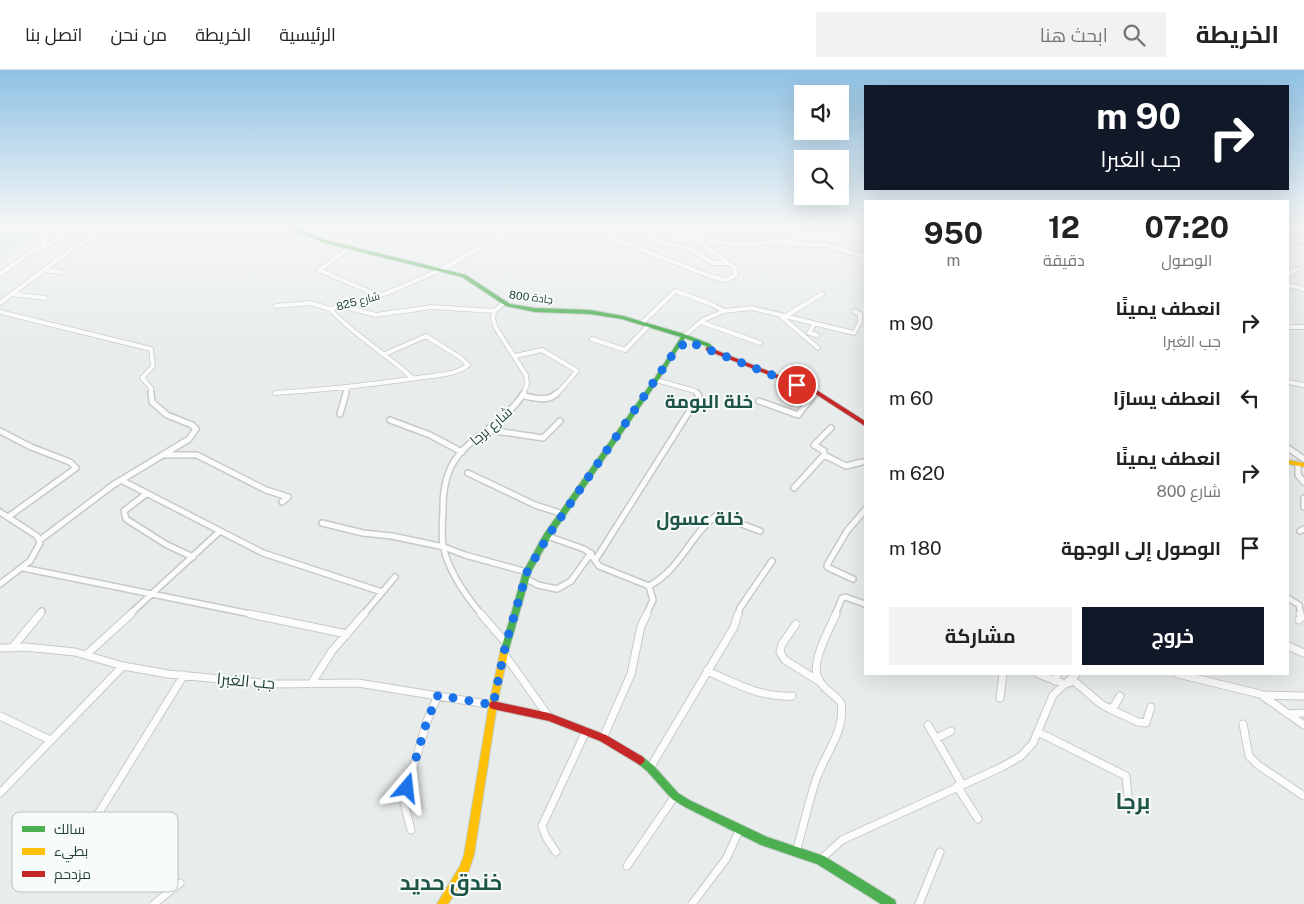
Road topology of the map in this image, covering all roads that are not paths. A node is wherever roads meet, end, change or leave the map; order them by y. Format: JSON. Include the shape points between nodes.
{"nodes":[{"id":1,"x":12,"y":266,"type":"edge"},
{"id":2,"x":49,"y":266,"type":"edge"},
{"id":3,"x":325,"y":266,"type":"edge"},
{"id":4,"x":426,"y":266,"type":"edge"},
{"id":5,"x":450,"y":266,"type":"edge"},
{"id":6,"x":684,"y":266,"type":"edge"},
{"id":7,"x":732,"y":266,"type":"edge"},
{"id":8,"x":1297,"y":269,"type":"dead end"},
{"id":9,"x":44,"y":270,"type":"junction"},
{"id":10,"x":443,"y":270,"type":"junction"},
{"id":11,"x":61,"y":272,"type":"dead end"},
{"id":12,"x":0,"y":274,"type":"edge"},
{"id":13,"x":1289,"y":275,"type":"edge"},
{"id":14,"x":1289,"y":285,"type":"edge"},
{"id":15,"x":1304,"y":289,"type":"edge"},
{"id":16,"x":12,"y":294,"type":"junction"},
{"id":17,"x":822,"y":294,"type":"dead end"},
{"id":18,"x":378,"y":295,"type":"junction"},
{"id":19,"x":45,"y":298,"type":"dead end"},
{"id":20,"x":0,"y":303,"type":"edge"},
{"id":21,"x":503,"y":304,"type":"junction"},
{"id":22,"x":276,"y":306,"type":"dead end"},
{"id":23,"x":340,"y":306,"type":"junction"},
{"id":24,"x":330,"y":308,"type":"junction"},
{"id":25,"x":494,"y":311,"type":"junction"},
{"id":26,"x":724,"y":311,"type":"junction"},
{"id":27,"x":854,"y":311,"type":"dead end"},
{"id":28,"x":0,"y":312,"type":"edge"},
{"id":29,"x":782,"y":316,"type":"junction"},
{"id":30,"x":701,"y":322,"type":"junction"},
{"id":31,"x":646,"y":324,"type":"junction"},
{"id":32,"x":814,"y":324,"type":"junction"},
{"id":33,"x":1289,"y":327,"type":"edge"},
{"id":34,"x":1304,"y":327,"type":"edge"},
{"id":35,"x":817,"y":335,"type":"dead end"},
{"id":36,"x":686,"y":337,"type":"junction"},
{"id":37,"x":592,"y":339,"type":"dead end"},
{"id":38,"x":760,"y":343,"type":"dead end"},
{"id":39,"x":818,"y":348,"type":"dead end"},
{"id":40,"x":385,"y":354,"type":"junction"},
{"id":41,"x":515,"y":356,"type":"junction"},
{"id":42,"x":411,"y":377,"type":"junction"},
{"id":43,"x":656,"y":380,"type":"junction"},
{"id":44,"x":1289,"y":382,"type":"edge"},
{"id":45,"x":1304,"y":385,"type":"edge"},
{"id":46,"x":347,"y":388,"type":"junction"},
{"id":47,"x":816,"y":392,"type":"junction"},
{"id":48,"x":275,"y":393,"type":"dead end"},
{"id":49,"x":524,"y":396,"type":"junction"},
{"id":50,"x":759,"y":401,"type":"dead end"},
{"id":51,"x":340,"y":414,"type":"dead end"},
{"id":52,"x":390,"y":420,"type":"dead end"},
{"id":53,"x":560,"y":421,"type":"dead end"},
{"id":54,"x":864,"y":423,"type":"edge"},
{"id":55,"x":831,"y":428,"type":"dead end"},
{"id":56,"x":0,"y":430,"type":"edge"},
{"id":57,"x":489,"y":430,"type":"junction"},
{"id":58,"x":1289,"y":449,"type":"edge"},
{"id":59,"x":462,"y":452,"type":"junction"},
{"id":60,"x":824,"y":455,"type":"junction"},
{"id":61,"x":164,"y":456,"type":"junction"},
{"id":62,"x":864,"y":462,"type":"edge"},
{"id":63,"x":1289,"y":462,"type":"edge"},
{"id":64,"x":1302,"y":463,"type":"edge"},
{"id":65,"x":468,"y":473,"type":"dead end"},
{"id":66,"x":121,"y":480,"type":"junction"},
{"id":67,"x":1304,"y":482,"type":"edge"},
{"id":68,"x":794,"y":488,"type":"dead end"},
{"id":69,"x":146,"y":494,"type":"junction"},
{"id":70,"x":1304,"y":498,"type":"edge"},
{"id":71,"x":282,"y":502,"type":"dead end"},
{"id":72,"x":1304,"y":506,"type":"edge"},
{"id":73,"x":864,"y":511,"type":"edge"},
{"id":74,"x":0,"y":512,"type":"edge"},
{"id":75,"x":563,"y":514,"type":"junction"},
{"id":76,"x":8,"y":517,"type":"junction"},
{"id":77,"x":322,"y":524,"type":"dead end"},
{"id":78,"x":220,"y":531,"type":"junction"},
{"id":79,"x":760,"y":531,"type":"dead end"},
{"id":80,"x":548,"y":536,"type":"junction"},
{"id":81,"x":40,"y":540,"type":"junction"},
{"id":82,"x":444,"y":547,"type":"junction"},
{"id":83,"x":592,"y":553,"type":"junction"},
{"id":84,"x":193,"y":557,"type":"junction"},
{"id":85,"x":596,"y":559,"type":"junction"},
{"id":86,"x":772,"y":560,"type":"dead end"},
{"id":87,"x":22,"y":568,"type":"junction"},
{"id":88,"x":526,"y":575,"type":"junction"},
{"id":89,"x":395,"y":577,"type":"dead end"},
{"id":90,"x":853,"y":579,"type":"dead end"},
{"id":91,"x":0,"y":584,"type":"edge"},
{"id":92,"x":649,"y":586,"type":"junction"},
{"id":93,"x":382,"y":592,"type":"junction"},
{"id":94,"x":153,"y":594,"type":"junction"},
{"id":95,"x":1289,"y":599,"type":"edge"},
{"id":96,"x":864,"y":604,"type":"edge"},
{"id":97,"x":42,"y":611,"type":"dead end"},
{"id":98,"x":1299,"y":620,"type":"dead end"},
{"id":99,"x":796,"y":624,"type":"dead end"},
{"id":100,"x":347,"y":634,"type":"junction"},
{"id":101,"x":506,"y":643,"type":"junction"},
{"id":102,"x":1289,"y":646,"type":"edge"},
{"id":103,"x":0,"y":648,"type":"edge"},
{"id":104,"x":12,"y":648,"type":"junction"},
{"id":105,"x":1304,"y":653,"type":"edge"},
{"id":106,"x":86,"y":655,"type":"junction"},
{"id":107,"x":505,"y":655,"type":"junction"},
{"id":108,"x":122,"y":666,"type":"junction"},
{"id":109,"x":708,"y":671,"type":"junction"},
{"id":110,"x":1004,"y":675,"type":"edge"},
{"id":111,"x":1040,"y":675,"type":"edge"},
{"id":112,"x":1058,"y":675,"type":"edge"},
{"id":113,"x":1075,"y":675,"type":"edge"},
{"id":114,"x":1182,"y":675,"type":"edge"},
{"id":115,"x":184,"y":676,"type":"junction"},
{"id":116,"x":817,"y":680,"type":"junction"},
{"id":117,"x":1055,"y":681,"type":"junction"},
{"id":118,"x":312,"y":684,"type":"junction"},
{"id":119,"x":1065,"y":684,"type":"junction"},
{"id":120,"x":1260,"y":694,"type":"junction"},
{"id":121,"x":438,"y":695,"type":"junction"},
{"id":122,"x":792,"y":696,"type":"dead end"},
{"id":123,"x":1120,"y":696,"type":"dead end"},
{"id":124,"x":1304,"y":696,"type":"edge"},
{"id":125,"x":1000,"y":698,"type":"dead end"},
{"id":126,"x":493,"y":705,"type":"junction"},
{"id":127,"x":1151,"y":707,"type":"dead end"},
{"id":128,"x":1110,"y":709,"type":"junction"},
{"id":129,"x":1304,"y":713,"type":"edge"},
{"id":130,"x":1288,"y":714,"type":"junction"},
{"id":131,"x":0,"y":716,"type":"edge"},
{"id":132,"x":549,"y":717,"type":"junction"},
{"id":133,"x":1301,"y":723,"type":"edge"},
{"id":134,"x":1243,"y":724,"type":"dead end"},
{"id":135,"x":928,"y":725,"type":"dead end"},
{"id":136,"x":586,"y":731,"type":"junction"},
{"id":137,"x":951,"y":731,"type":"dead end"},
{"id":138,"x":1038,"y":732,"type":"junction"},
{"id":139,"x":603,"y":738,"type":"junction"},
{"id":140,"x":937,"y":738,"type":"junction"},
{"id":141,"x":50,"y":740,"type":"junction"},
{"id":142,"x":650,"y":768,"type":"junction"},
{"id":143,"x":959,"y":785,"type":"junction"},
{"id":144,"x":0,"y":794,"type":"edge"},
{"id":145,"x":675,"y":796,"type":"junction"},
{"id":146,"x":1304,"y":796,"type":"edge"},
{"id":147,"x":1129,"y":806,"type":"dead end"},
{"id":148,"x":99,"y":812,"type":"edge"},
{"id":149,"x":978,"y":819,"type":"dead end"},
{"id":150,"x":740,"y":829,"type":"junction"},
{"id":151,"x":411,"y":830,"type":"dead end"},
{"id":152,"x":556,"y":852,"type":"dead end"},
{"id":153,"x":796,"y":852,"type":"junction"},
{"id":154,"x":940,"y":852,"type":"dead end"},
{"id":155,"x":820,"y":860,"type":"junction"},
{"id":156,"x":627,"y":866,"type":"dead end"},
{"id":157,"x":169,"y":892,"type":"edge"},
{"id":158,"x":154,"y":904,"type":"edge"},
{"id":159,"x":442,"y":904,"type":"edge"},
{"id":160,"x":692,"y":904,"type":"edge"},
{"id":161,"x":891,"y":904,"type":"edge"},
{"id":162,"x":918,"y":904,"type":"edge"}],
"edges":[{"from":1,"to":12,"type":"street"},
{"from":2,"to":9,"type":"street"},
{"from":3,"to":18,"type":"street","via":[[319,270]]},
{"from":4,"to":10,"type":"main road","name":"جادة 800"},
{"from":5,"to":10,"type":"street","name":"شارع 825"},
{"from":6,"to":7,"type":"street","via":[[722,280],[736,276]]},
{"from":8,"to":13,"type":"street"},
{"from":9,"to":11,"type":"street"},
{"from":9,"to":16,"type":"street"},
{"from":10,"to":18,"type":"street","name":"شارع 825"},
{"from":10,"to":21,"type":"main road","name":"جادة 800","via":[[464,276]]},
{"from":14,"to":15,"type":"street"},
{"from":16,"to":19,"type":"street"},
{"from":16,"to":20,"type":"street"},
{"from":17,"to":29,"type":"street"},
{"from":18,"to":23,"type":"street","name":"شارع 825"},
{"from":21,"to":25,"type":"street"},
{"from":21,"to":31,"type":"main road","name":"جادة 800","via":[[535,310],[601,314]]},
{"from":22,"to":24,"type":"street","name":"شارع 825","via":[[310,303]]},
{"from":23,"to":24,"type":"street","name":"شارع 825"},
{"from":23,"to":25,"type":"street","via":[[376,315],[432,307]]},
{"from":24,"to":40,"type":"street","via":[[338,318]]},
{"from":25,"to":41,"type":"street","name":"شارع برجا","via":[[496,327]]},
{"from":26,"to":29,"type":"street","via":[[752,308]]},
{"from":26,"to":30,"type":"street"},
{"from":26,"to":31,"type":"street","via":[[675,291]]},
{"from":27,"to":32,"type":"street","via":[[861,318],[854,333]]},
{"from":28,"to":61,"type":"street","via":[[152,349],[153,366],[142,378],[151,388],[152,402],[167,416],[196,429],[189,439]]},
{"from":29,"to":32,"type":"street"},
{"from":29,"to":39,"type":"street"},
{"from":30,"to":36,"type":"street"},
{"from":30,"to":38,"type":"street"},
{"from":31,"to":36,"type":"main road","name":"جادة 800"},
{"from":31,"to":37,"type":"street","via":[[625,350]]},
{"from":32,"to":35,"type":"street","via":[[809,333]]},
{"from":33,"to":34,"type":"street"},
{"from":36,"to":43,"type":"main road"},
{"from":36,"to":47,"type":"main road","name":"جادة 800"},
{"from":40,"to":42,"type":"street"},
{"from":40,"to":42,"type":"street","via":[[426,336],[468,364],[458,371]]},
{"from":41,"to":49,"type":"street","name":"شارع برجا","via":[[527,376]]},
{"from":41,"to":49,"type":"street","via":[[542,350],[577,371],[554,397]]},
{"from":42,"to":46,"type":"street"},
{"from":43,"to":75,"type":"main road"},
{"from":43,"to":85,"type":"street","via":[[695,391],[699,396]]},
{"from":44,"to":45,"type":"street"},
{"from":46,"to":48,"type":"street"},
{"from":46,"to":51,"type":"street"},
{"from":47,"to":50,"type":"street","via":[[798,415]]},
{"from":47,"to":54,"type":"main road","name":"جادة 800"},
{"from":49,"to":57,"type":"street","name":"شارع برجا"},
{"from":52,"to":59,"type":"street","via":[[430,435]]},
{"from":53,"to":57,"type":"street","via":[[543,438]]},
{"from":55,"to":60,"type":"street","via":[[814,445],[824,451]]},
{"from":56,"to":76,"type":"street","via":[[31,447],[70,462],[76,468]]},
{"from":57,"to":59,"type":"street","name":"شارع برجا"},
{"from":58,"to":64,"type":"street"},
{"from":59,"to":82,"type":"street","name":"شارع برجا","via":[[446,477]]},
{"from":60,"to":62,"type":"street","via":[[844,466]]},
{"from":60,"to":68,"type":"street"},
{"from":61,"to":66,"type":"street"},
{"from":61,"to":71,"type":"street","via":[[197,456],[266,490],[288,497]]},
{"from":63,"to":64,"type":"main road"},
{"from":64,"to":67,"type":"street","via":[[1298,475]]},
{"from":65,"to":75,"type":"street","via":[[535,505]]},
{"from":66,"to":69,"type":"street"},
{"from":66,"to":81,"type":"street"},
{"from":69,"to":78,"type":"street"},
{"from":69,"to":84,"type":"street","via":[[124,511],[126,519]]},
{"from":70,"to":72,"type":"street"},
{"from":73,"to":90,"type":"street","via":[[847,530],[827,565]]},
{"from":74,"to":76,"type":"street"},
{"from":75,"to":80,"type":"main road"},
{"from":76,"to":81,"type":"street"},
{"from":77,"to":82,"type":"street"},
{"from":78,"to":84,"type":"street"},
{"from":78,"to":93,"type":"street","via":[[264,553]]},
{"from":79,"to":92,"type":"street","via":[[717,515],[696,535],[666,576]]},
{"from":80,"to":83,"type":"street"},
{"from":80,"to":88,"type":"main road"},
{"from":81,"to":87,"type":"street","via":[[35,555]]},
{"from":82,"to":88,"type":"street"},
{"from":82,"to":101,"type":"street","via":[[463,588]]},
{"from":83,"to":85,"type":"street"},
{"from":83,"to":88,"type":"street","via":[[568,584],[560,589],[549,590]]},
{"from":84,"to":94,"type":"street"},
{"from":85,"to":92,"type":"street","via":[[599,566]]},
{"from":86,"to":109,"type":"street","via":[[740,608],[734,627]]},
{"from":87,"to":91,"type":"street"},
{"from":87,"to":94,"type":"street"},
{"from":88,"to":101,"type":"main road"},
{"from":89,"to":93,"type":"street"},
{"from":92,"to":139,"type":"street","via":[[653,600],[641,626],[631,674]]},
{"from":93,"to":100,"type":"street"},
{"from":94,"to":100,"type":"street"},
{"from":94,"to":106,"type":"street"},
{"from":95,"to":98,"type":"street","via":[[1299,605]]},
{"from":96,"to":116,"type":"street","via":[[842,598],[816,663]]},
{"from":97,"to":104,"type":"street"},
{"from":99,"to":116,"type":"street","via":[[780,652],[785,660]]},
{"from":100,"to":118,"type":"street","via":[[318,671]]},
{"from":101,"to":107,"type":"main road"},
{"from":102,"to":105,"type":"street"},
{"from":103,"to":104,"type":"street","name":"جب الغبرا"},
{"from":104,"to":106,"type":"street","name":"جب الغبرا"},
{"from":106,"to":108,"type":"street","name":"جب الغبرا"},
{"from":107,"to":126,"type":"main road"},
{"from":107,"to":132,"type":"street"},
{"from":108,"to":115,"type":"street","name":"جب الغبرا"},
{"from":108,"to":141,"type":"street"},
{"from":109,"to":122,"type":"street","via":[[765,694],[781,698]]},
{"from":109,"to":142,"type":"street"},
{"from":110,"to":125,"type":"street"},
{"from":111,"to":117,"type":"street"},
{"from":112,"to":117,"type":"street"},
{"from":113,"to":119,"type":"street"},
{"from":114,"to":120,"type":"street"},
{"from":115,"to":118,"type":"street","name":"جب الغبرا","via":[[271,684]]},
{"from":115,"to":148,"type":"street"},
{"from":116,"to":153,"type":"street","via":[[843,709],[832,746],[814,786]]},
{"from":117,"to":119,"type":"street"},
{"from":118,"to":121,"type":"street","name":"جب الغبرا","via":[[358,683]]},
{"from":119,"to":128,"type":"street","via":[[1078,683]]},
{"from":119,"to":138,"type":"street","via":[[1053,695]]},
{"from":120,"to":124,"type":"street"},
{"from":120,"to":130,"type":"street"},
{"from":121,"to":126,"type":"street","name":"جب الغبرا"},
{"from":121,"to":151,"type":"street","via":[[405,796]]},
{"from":123,"to":128,"type":"street"},
{"from":126,"to":132,"type":"main road"},
{"from":126,"to":159,"type":"main road","via":[[469,855]]},
{"from":127,"to":128,"type":"street","via":[[1146,723]]},
{"from":129,"to":130,"type":"street"},
{"from":130,"to":133,"type":"street"},
{"from":131,"to":141,"type":"street"},
{"from":132,"to":136,"type":"main road"},
{"from":134,"to":146,"type":"street","via":[[1249,756]]},
{"from":135,"to":140,"type":"street"},
{"from":136,"to":139,"type":"main road"},
{"from":136,"to":152,"type":"street","via":[[542,826]]},
{"from":137,"to":140,"type":"street"},
{"from":138,"to":143,"type":"street","via":[[1022,756]]},
{"from":138,"to":147,"type":"street","via":[[1126,776]]},
{"from":139,"to":142,"type":"main road"},
{"from":140,"to":143,"type":"street"},
{"from":141,"to":144,"type":"street"},
{"from":142,"to":145,"type":"main road"},
{"from":143,"to":149,"type":"street"},
{"from":143,"to":155,"type":"street","via":[[842,840]]},
{"from":145,"to":150,"type":"main road"},
{"from":145,"to":156,"type":"street"},
{"from":150,"to":153,"type":"main road"},
{"from":150,"to":160,"type":"street","via":[[726,859]]},
{"from":153,"to":155,"type":"main road"},
{"from":154,"to":162,"type":"street"},
{"from":155,"to":161,"type":"main road"},
{"from":157,"to":158,"type":"street"}]}
